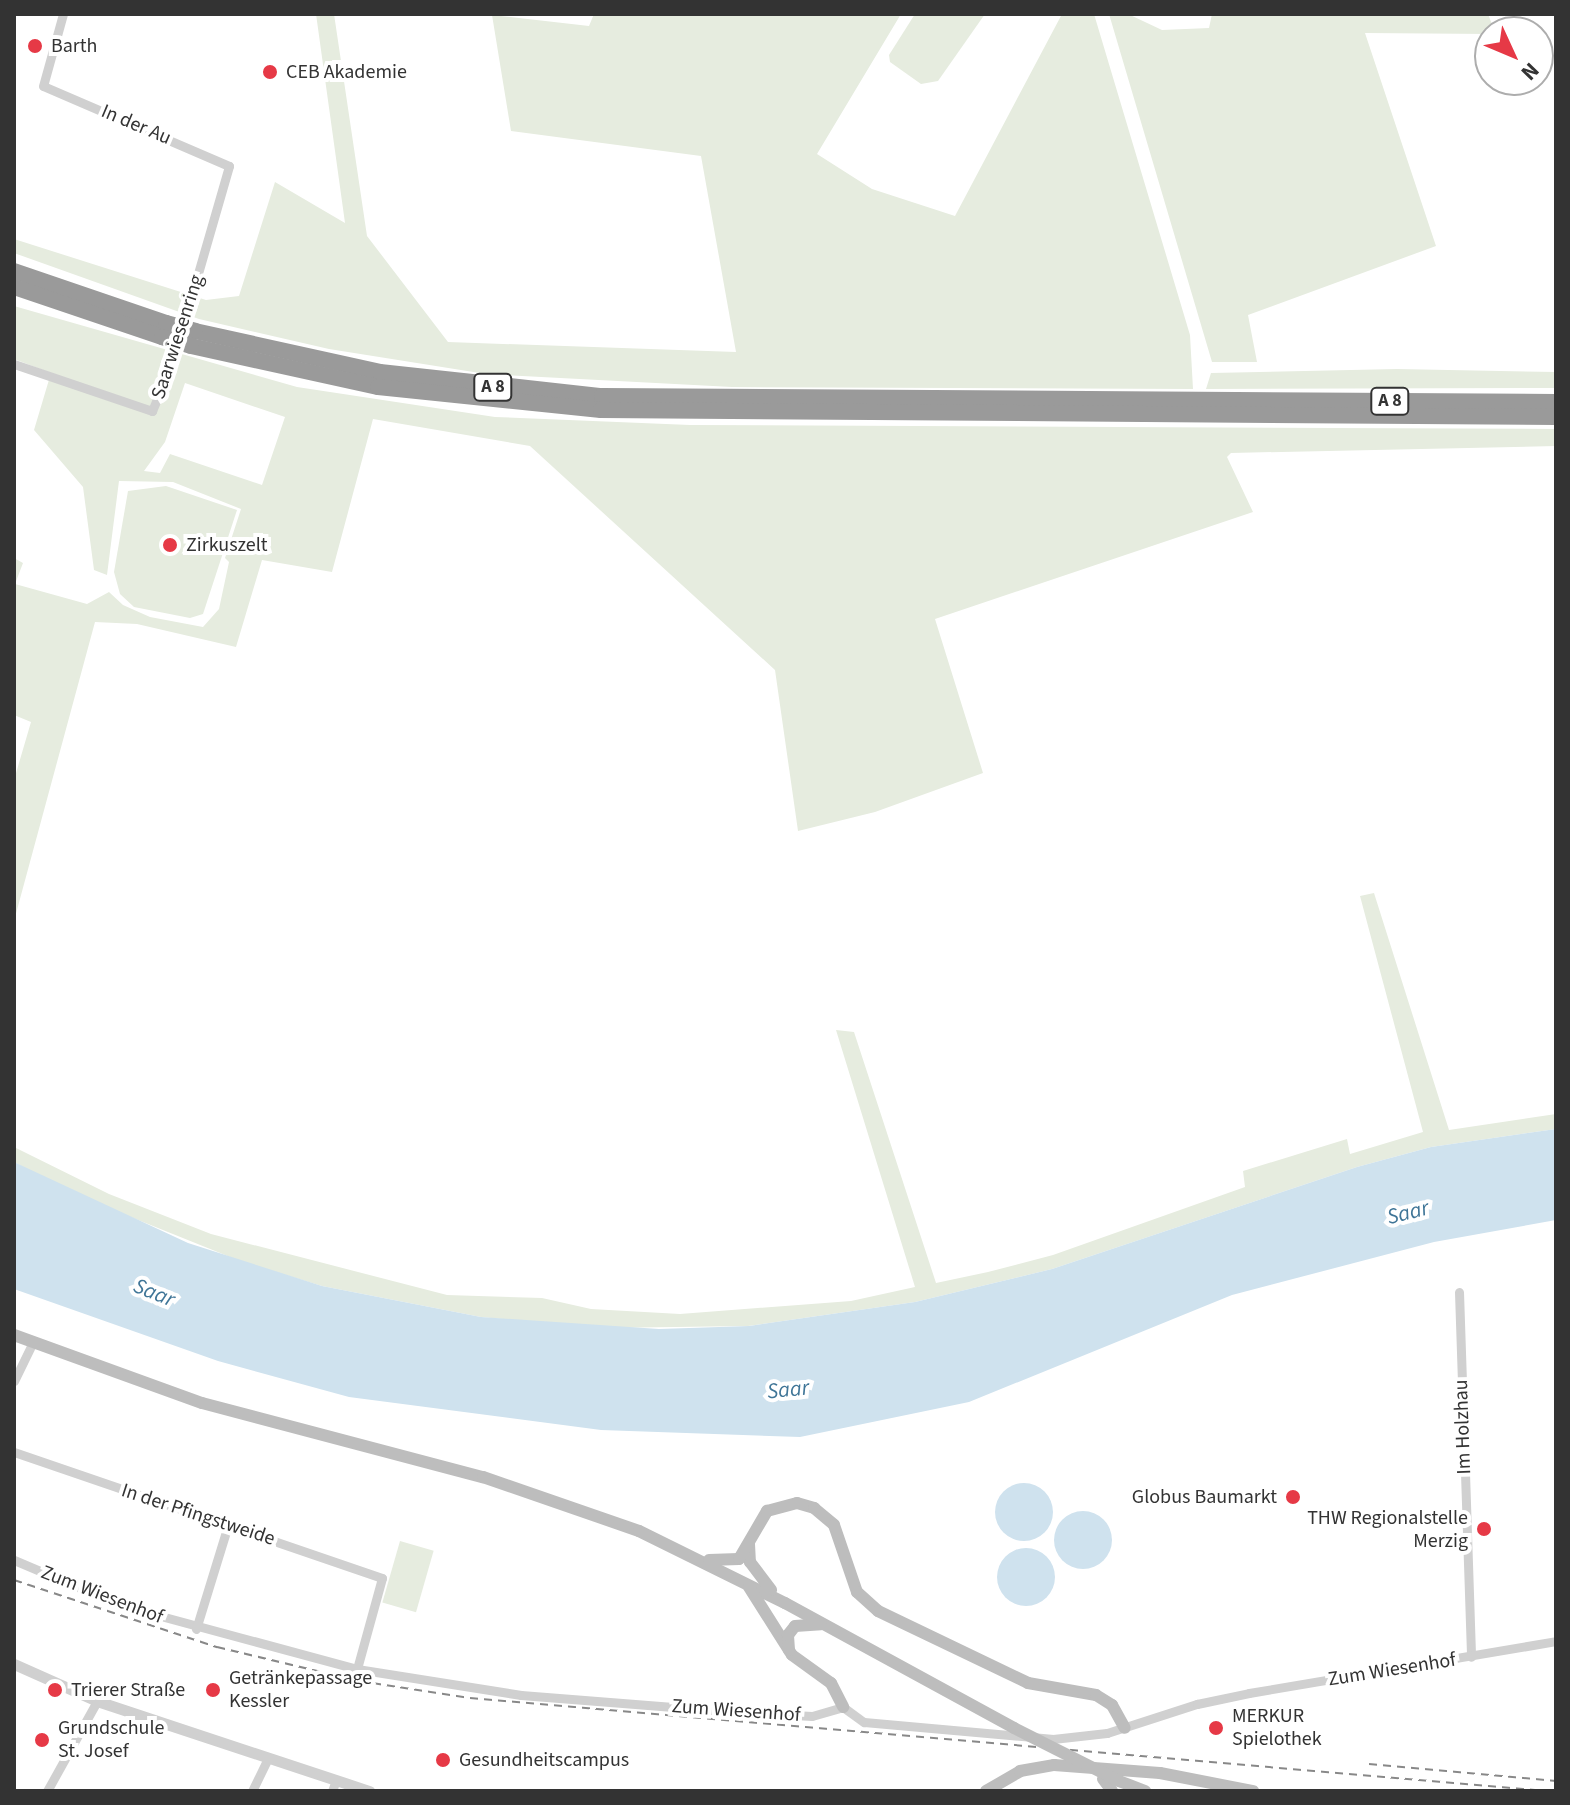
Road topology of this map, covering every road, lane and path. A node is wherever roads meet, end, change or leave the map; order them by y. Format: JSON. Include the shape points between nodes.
{"nodes":[{"id":1,"x":63,"y":14,"type":"edge"},
{"id":2,"x":229,"y":166,"type":"joint"},
{"id":3,"x":14,"y":264,"type":"edge"},
{"id":4,"x":14,"y":271,"type":"edge"},
{"id":5,"x":14,"y":287,"type":"edge"},
{"id":6,"x":53,"y":287,"type":"junction"},
{"id":7,"x":14,"y":298,"type":"edge"},
{"id":8,"x":79,"y":310,"type":"junction"},
{"id":9,"x":164,"y":330,"type":"junction"},
{"id":10,"x":14,"y":364,"type":"edge"},
{"id":11,"x":1556,"y":402,"type":"edge"},
{"id":12,"x":1223,"y":408,"type":"junction"},
{"id":13,"x":1556,"y":417,"type":"edge"},
{"id":14,"x":1459,"y":1292,"type":"dead end"},
{"id":15,"x":14,"y":1335,"type":"edge"},
{"id":16,"x":33,"y":1342,"type":"junction"},
{"id":17,"x":14,"y":1381,"type":"edge"},
{"id":18,"x":14,"y":1452,"type":"edge"},
{"id":19,"x":228,"y":1525,"type":"junction"},
{"id":20,"x":749,"y":1543,"type":"junction"},
{"id":21,"x":698,"y":1558,"type":"junction"},
{"id":22,"x":14,"y":1560,"type":"edge"},
{"id":23,"x":744,"y":1582,"type":"junction"},
{"id":24,"x":785,"y":1603,"type":"junction"},
{"id":25,"x":822,"y":1624,"type":"junction"},
{"id":26,"x":196,"y":1629,"type":"junction"},
{"id":27,"x":1556,"y":1641,"type":"edge"},
{"id":28,"x":789,"y":1650,"type":"junction"},
{"id":29,"x":1471,"y":1657,"type":"junction"},
{"id":30,"x":14,"y":1664,"type":"edge"},
{"id":31,"x":357,"y":1669,"type":"junction"},
{"id":32,"x":97,"y":1701,"type":"junction"},
{"id":33,"x":843,"y":1707,"type":"junction"},
{"id":34,"x":1125,"y":1728,"type":"junction"},
{"id":35,"x":268,"y":1758,"type":"junction"},
{"id":36,"x":1076,"y":1760,"type":"junction"},
{"id":37,"x":334,"y":1785,"type":"edge"},
{"id":38,"x":1115,"y":1786,"type":"edge"},
{"id":39,"x":47,"y":1791,"type":"edge"},
{"id":40,"x":252,"y":1791,"type":"edge"},
{"id":41,"x":369,"y":1791,"type":"edge"},
{"id":42,"x":986,"y":1791,"type":"edge"},
{"id":43,"x":1145,"y":1791,"type":"edge"},
{"id":44,"x":1253,"y":1791,"type":"edge"}],
"edges":[{"from":1,"to":2,"type":"street","name":"In der Au","via":[[43,86]]},
{"from":2,"to":10,"type":"street","name":"Saarwiesenring","via":[[173,360],[152,411]]},
{"from":3,"to":6,"type":"highway"},
{"from":4,"to":6,"type":"highway","number":"A 8"},
{"from":5,"to":8,"type":"highway","number":"A 8"},
{"from":6,"to":9,"type":"highway","number":"A 8"},
{"from":7,"to":8,"type":"highway"},
{"from":8,"to":9,"type":"highway","number":"A 8"},
{"from":9,"to":12,"type":"highway","number":"A 8","bridge":true,"via":[[322,377],[439,396],[588,410]]},
{"from":11,"to":12,"type":"highway","number":"A 8"},
{"from":12,"to":13,"type":"highway","number":"A 8"},
{"from":14,"to":29,"type":"street","name":"Im Holzhau"},
{"from":15,"to":16,"type":"main road"},
{"from":16,"to":17,"type":"street"},
{"from":16,"to":21,"type":"main road","via":[[202,1403],[483,1477],[639,1531]]},
{"from":18,"to":19,"type":"street","name":"In der Pfingstweide"},
{"from":19,"to":26,"type":"street"},
{"from":19,"to":31,"type":"street","name":"In der Pfingstweide","via":[[382,1578]]},
{"from":20,"to":21,"type":"main road","via":[[735,1561]]},
{"from":20,"to":24,"type":"main road","via":[[750,1562],[759,1579]]},
{"from":20,"to":34,"type":"main road","via":[[767,1511],[797,1503],[814,1508],[834,1525],[857,1592],[878,1611],[1028,1683],[1095,1694],[1112,1705]]},
{"from":21,"to":23,"type":"main road"},
{"from":22,"to":26,"type":"street","name":"Zum Wiesenhof","via":[[99,1598]]},
{"from":23,"to":24,"type":"main road"},
{"from":23,"to":28,"type":"main road"},
{"from":24,"to":25,"type":"main road"},
{"from":25,"to":28,"type":"main road","via":[[795,1626],[788,1635]]},
{"from":25,"to":36,"type":"main road","bridge":true},
{"from":26,"to":31,"type":"street","name":"Zum Wiesenhof"},
{"from":27,"to":29,"type":"street","name":"Zum Wiesenhof"},
{"from":28,"to":33,"type":"main road","via":[[831,1683]]},
{"from":29,"to":34,"type":"street","name":"Zum Wiesenhof","via":[[1210,1701]]},
{"from":30,"to":32,"type":"street"},
{"from":31,"to":33,"type":"street","name":"Zum Wiesenhof","via":[[521,1695],[812,1716]]},
{"from":32,"to":35,"type":"street"},
{"from":32,"to":39,"type":"street"},
{"from":33,"to":34,"type":"street","name":"Zum Wiesenhof","via":[[864,1722],[968,1733],[1053,1739]]},
{"from":35,"to":37,"type":"street"},
{"from":35,"to":40,"type":"street"},
{"from":36,"to":38,"type":"main road","bridge":true},
{"from":36,"to":38,"type":"main road","bridge":true},
{"from":37,"to":41,"type":"street"},
{"from":38,"to":43,"type":"main road"},
{"from":42,"to":44,"type":"main road","via":[[1020,1771],[1066,1765],[1214,1781]]}]}
